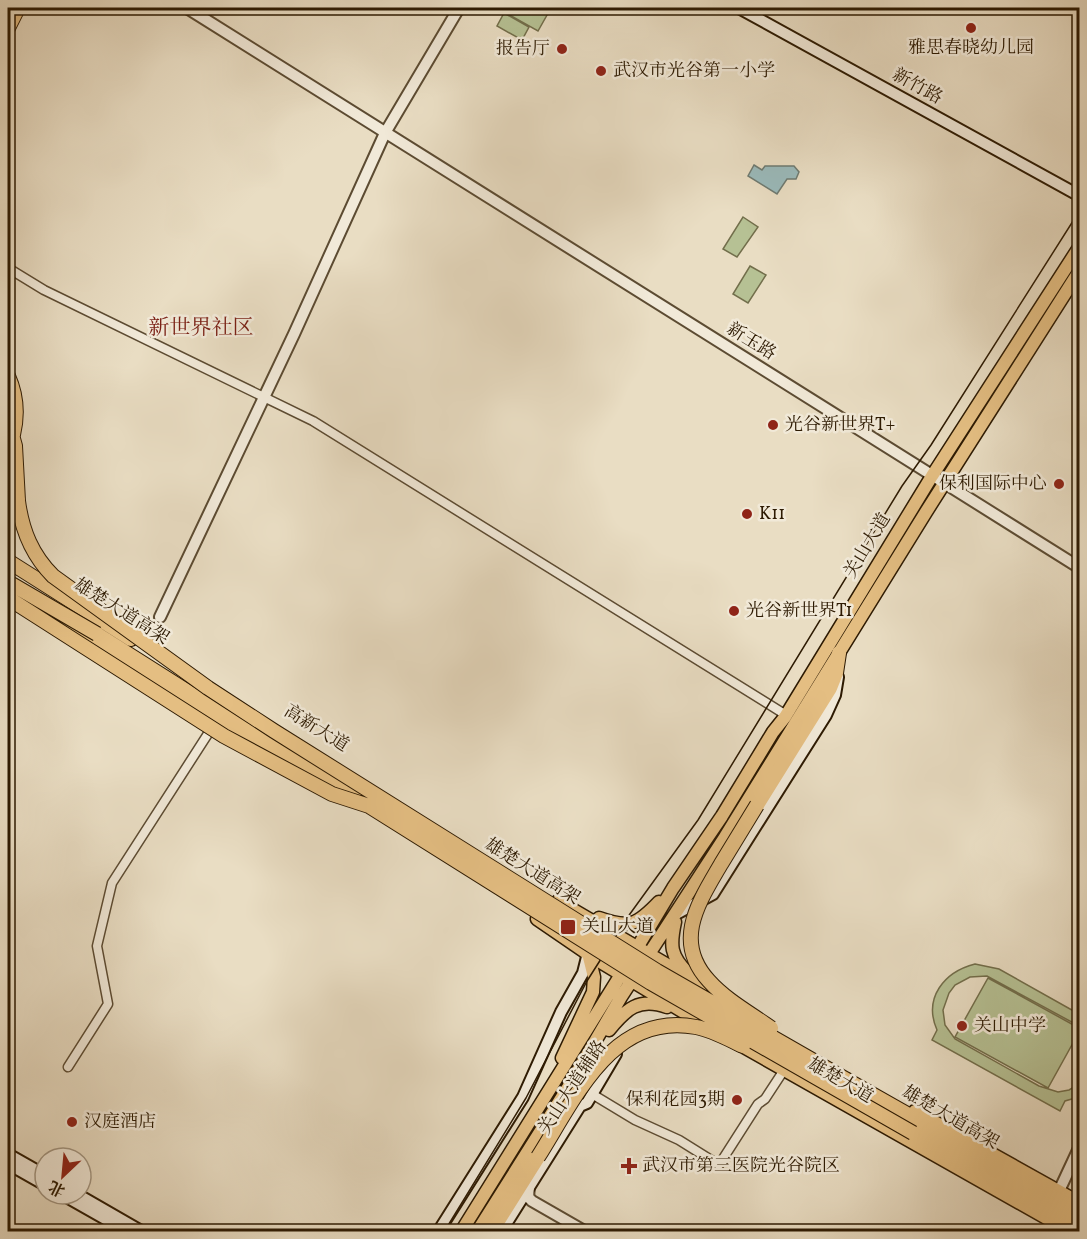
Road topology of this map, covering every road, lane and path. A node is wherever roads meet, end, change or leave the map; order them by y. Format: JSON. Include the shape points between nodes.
{"nodes":[{"id":1,"x":10,"y":8,"type":"edge"},
{"id":2,"x":18,"y":8,"type":"edge"},
{"id":3,"x":187,"y":8,"type":"edge"},
{"id":4,"x":459,"y":8,"type":"edge"},
{"id":5,"x":739,"y":8,"type":"edge"},
{"id":6,"x":8,"y":17,"type":"edge"},
{"id":7,"x":8,"y":28,"type":"edge"},
{"id":8,"x":385,"y":133,"type":"junction"},
{"id":9,"x":1080,"y":196,"type":"edge"},
{"id":10,"x":1080,"y":246,"type":"edge"},
{"id":11,"x":8,"y":268,"type":"edge"},
{"id":12,"x":1080,"y":270,"type":"edge"},
{"id":13,"x":8,"y":376,"type":"edge"},
{"id":14,"x":263,"y":396,"type":"junction"},
{"id":15,"x":8,"y":410,"type":"edge"},
{"id":16,"x":8,"y":421,"type":"edge"},
{"id":17,"x":11,"y":447,"type":"edge"},
{"id":18,"x":932,"y":476,"type":"junction"},
{"id":19,"x":945,"y":484,"type":"junction"},
{"id":20,"x":8,"y":559,"type":"edge"},
{"id":21,"x":1080,"y":568,"type":"edge"},
{"id":22,"x":8,"y":577,"type":"edge"},
{"id":23,"x":8,"y":582,"type":"edge"},
{"id":24,"x":8,"y":587,"type":"edge"},
{"id":25,"x":8,"y":598,"type":"edge"},
{"id":26,"x":160,"y":616,"type":"dead end"},
{"id":27,"x":97,"y":634,"type":"junction"},
{"id":28,"x":839,"y":653,"type":"junction"},
{"id":29,"x":208,"y":688,"type":"junction"},
{"id":30,"x":786,"y":715,"type":"junction"},
{"id":31,"x":216,"y":720,"type":"junction"},
{"id":32,"x":369,"y":806,"type":"junction"},
{"id":33,"x":673,"y":888,"type":"junction"},
{"id":34,"x":566,"y":906,"type":"junction"},
{"id":35,"x":676,"y":914,"type":"junction"},
{"id":36,"x":607,"y":929,"type":"joint"},
{"id":37,"x":637,"y":948,"type":"junction"},
{"id":38,"x":591,"y":955,"type":"junction"},
{"id":39,"x":649,"y":956,"type":"junction"},
{"id":40,"x":621,"y":974,"type":"junction"},
{"id":41,"x":633,"y":981,"type":"junction"},
{"id":42,"x":700,"y":984,"type":"junction"},
{"id":43,"x":685,"y":1014,"type":"junction"},
{"id":44,"x":709,"y":1028,"type":"junction"},
{"id":45,"x":582,"y":1063,"type":"junction"},
{"id":46,"x":68,"y":1067,"type":"dead end"},
{"id":47,"x":784,"y":1070,"type":"junction"},
{"id":48,"x":600,"y":1078,"type":"junction"},
{"id":49,"x":847,"y":1080,"type":"junction"},
{"id":50,"x":552,"y":1087,"type":"junction"},
{"id":51,"x":592,"y":1094,"type":"junction"},
{"id":52,"x":563,"y":1095,"type":"junction"},
{"id":53,"x":580,"y":1106,"type":"junction"},
{"id":54,"x":913,"y":1134,"type":"junction"},
{"id":55,"x":1080,"y":1146,"type":"edge"},
{"id":56,"x":8,"y":1154,"type":"edge"},
{"id":57,"x":8,"y":1164,"type":"edge"},
{"id":58,"x":33,"y":1168,"type":"edge"},
{"id":59,"x":33,"y":1178,"type":"edge"},
{"id":60,"x":529,"y":1187,"type":"junction"},
{"id":61,"x":1059,"y":1191,"type":"junction"},
{"id":62,"x":93,"y":1203,"type":"edge"},
{"id":63,"x":1080,"y":1203,"type":"edge"},
{"id":64,"x":82,"y":1206,"type":"edge"},
{"id":65,"x":516,"y":1207,"type":"junction"},
{"id":66,"x":1080,"y":1212,"type":"edge"},
{"id":67,"x":1080,"y":1228,"type":"edge"},
{"id":68,"x":128,"y":1232,"type":"edge"},
{"id":69,"x":143,"y":1232,"type":"edge"},
{"id":70,"x":438,"y":1232,"type":"edge"},
{"id":71,"x":461,"y":1232,"type":"edge"},
{"id":72,"x":477,"y":1232,"type":"edge"},
{"id":73,"x":491,"y":1232,"type":"edge"},
{"id":74,"x":501,"y":1232,"type":"edge"},
{"id":75,"x":577,"y":1232,"type":"edge"},
{"id":76,"x":586,"y":1232,"type":"edge"},
{"id":77,"x":1071,"y":1232,"type":"edge"}],
"edges":[{"from":1,"to":6,"type":"highway"},
{"from":2,"to":7,"type":"highway"},
{"from":3,"to":8,"type":"street","name":"新玉路"},
{"from":4,"to":8,"type":"street"},
{"from":5,"to":9,"type":"street","name":"新竹路"},
{"from":8,"to":14,"type":"street"},
{"from":8,"to":18,"type":"street","name":"新玉路"},
{"from":10,"to":18,"type":"main road","name":"关山大道"},
{"from":11,"to":14,"type":"street","via":[[44,290]]},
{"from":12,"to":19,"type":"main road","name":"关山大道"},
{"from":13,"to":17,"type":"highway","via":[[16,414]]},
{"from":14,"to":26,"type":"street"},
{"from":14,"to":30,"type":"street","via":[[351,443]]},
{"from":15,"to":17,"type":"highway"},
{"from":16,"to":17,"type":"highway"},
{"from":17,"to":29,"type":"highway","bridge":true,"via":[[22,525],[32,551],[45,568]]},
{"from":18,"to":19,"type":"street","name":"新玉路"},
{"from":18,"to":30,"type":"main road","name":"关山大道"},
{"from":19,"to":21,"type":"street","name":"新玉路"},
{"from":19,"to":28,"type":"main road","name":"关山大道"},
{"from":20,"to":29,"type":"highway","name":"雄楚大道高架","bridge":true},
{"from":20,"to":34,"type":"main road","name":"高新大道"},
{"from":22,"to":27,"type":"highway","name":"雄楚大道高架","bridge":true},
{"from":23,"to":27,"type":"highway","bridge":true},
{"from":24,"to":31,"type":"main road"},
{"from":25,"to":32,"type":"highway","bridge":true,"via":[[224,736],[332,794]]},
{"from":27,"to":32,"type":"highway","name":"雄楚大道高架","bridge":true},
{"from":28,"to":35,"type":"main road","name":"关山大道"},
{"from":28,"to":35,"type":"street","via":[[837,684],[826,716],[713,894]]},
{"from":28,"to":49,"type":"highway","bridge":true,"via":[[830,688],[702,896],[694,913],[691,941],[695,961],[729,1000]]},
{"from":29,"to":49,"type":"highway","name":"雄楚大道高架","bridge":true,"via":[[657,971]]},
{"from":30,"to":33,"type":"main road","name":"关山大道"},
{"from":31,"to":38,"type":"main road","via":[[400,830]]},
{"from":31,"to":46,"type":"street","via":[[112,883],[97,946],[108,1004]]},
{"from":32,"to":54,"type":"highway","name":"雄楚大道高架","bridge":true,"via":[[651,983]]},
{"from":33,"to":34,"type":"main road","via":[[634,924],[618,925]]},
{"from":33,"to":37,"type":"main road","name":"关山大道"},
{"from":34,"to":36,"type":"main road","name":"高新大道"},
{"from":35,"to":39,"type":"main road","name":"关山大道"},
{"from":35,"to":42,"type":"main road","via":[[673,954]]},
{"from":36,"to":37,"type":"main road","name":"雄楚大道"},
{"from":37,"to":39,"type":"main road","name":"雄楚大道"},
{"from":37,"to":40,"type":"main road","name":"关山大道"},
{"from":38,"to":40,"type":"main road","name":"雄楚大道"},
{"from":38,"to":50,"type":"main road","via":[[593,992],[563,1053]]},
{"from":38,"to":70,"type":"street","name":"关山大道辅路","via":[[523,1096]]},
{"from":39,"to":41,"type":"main road","name":"关山大道"},
{"from":39,"to":42,"type":"main road","name":"雄楚大道"},
{"from":40,"to":41,"type":"main road","name":"雄楚大道"},
{"from":40,"to":50,"type":"main road","name":"关山大道"},
{"from":41,"to":43,"type":"main road","name":"雄楚大道"},
{"from":41,"to":45,"type":"main road","name":"关山大道"},
{"from":42,"to":61,"type":"main road","name":"雄楚大道","via":[[768,1029]]},
{"from":43,"to":44,"type":"main road","name":"雄楚大道"},
{"from":43,"to":45,"type":"main road","via":[[656,1003],[633,1007],[624,1012]]},
{"from":44,"to":47,"type":"main road","name":"雄楚大道"},
{"from":44,"to":48,"type":"street","name":"关山大道辅路","via":[[682,1020],[645,1026],[621,1045]]},
{"from":45,"to":48,"type":"main road"},
{"from":45,"to":52,"type":"main road","name":"关山大道"},
{"from":47,"to":51,"type":"street","via":[[719,1165]]},
{"from":47,"to":77,"type":"main road","name":"雄楚大道"},
{"from":48,"to":51,"type":"street","name":"关山大道辅路"},
{"from":49,"to":66,"type":"highway","name":"雄楚大道高架"},
{"from":50,"to":71,"type":"main road","name":"关山大道"},
{"from":51,"to":53,"type":"street","name":"关山大道辅路"},
{"from":52,"to":53,"type":"main road"},
{"from":52,"to":72,"type":"main road","name":"关山大道"},
{"from":53,"to":60,"type":"street","name":"关山大道辅路"},
{"from":54,"to":67,"type":"highway","name":"雄楚大道高架"},
{"from":54,"to":73,"type":"highway","bridge":true,"via":[[729,1039],[697,1027],[666,1026],[636,1034],[606,1056]]},
{"from":55,"to":61,"type":"street"},
{"from":56,"to":58,"type":"street"},
{"from":57,"to":59,"type":"street"},
{"from":60,"to":65,"type":"street","name":"关山大道辅路"},
{"from":60,"to":76,"type":"street","via":[[528,1197],[532,1201]]},
{"from":61,"to":63,"type":"main road","name":"雄楚大道"},
{"from":62,"to":69,"type":"street"},
{"from":64,"to":68,"type":"street"},
{"from":65,"to":74,"type":"street","name":"关山大道辅路"},
{"from":65,"to":75,"type":"street","via":[[528,1205]]}]}
